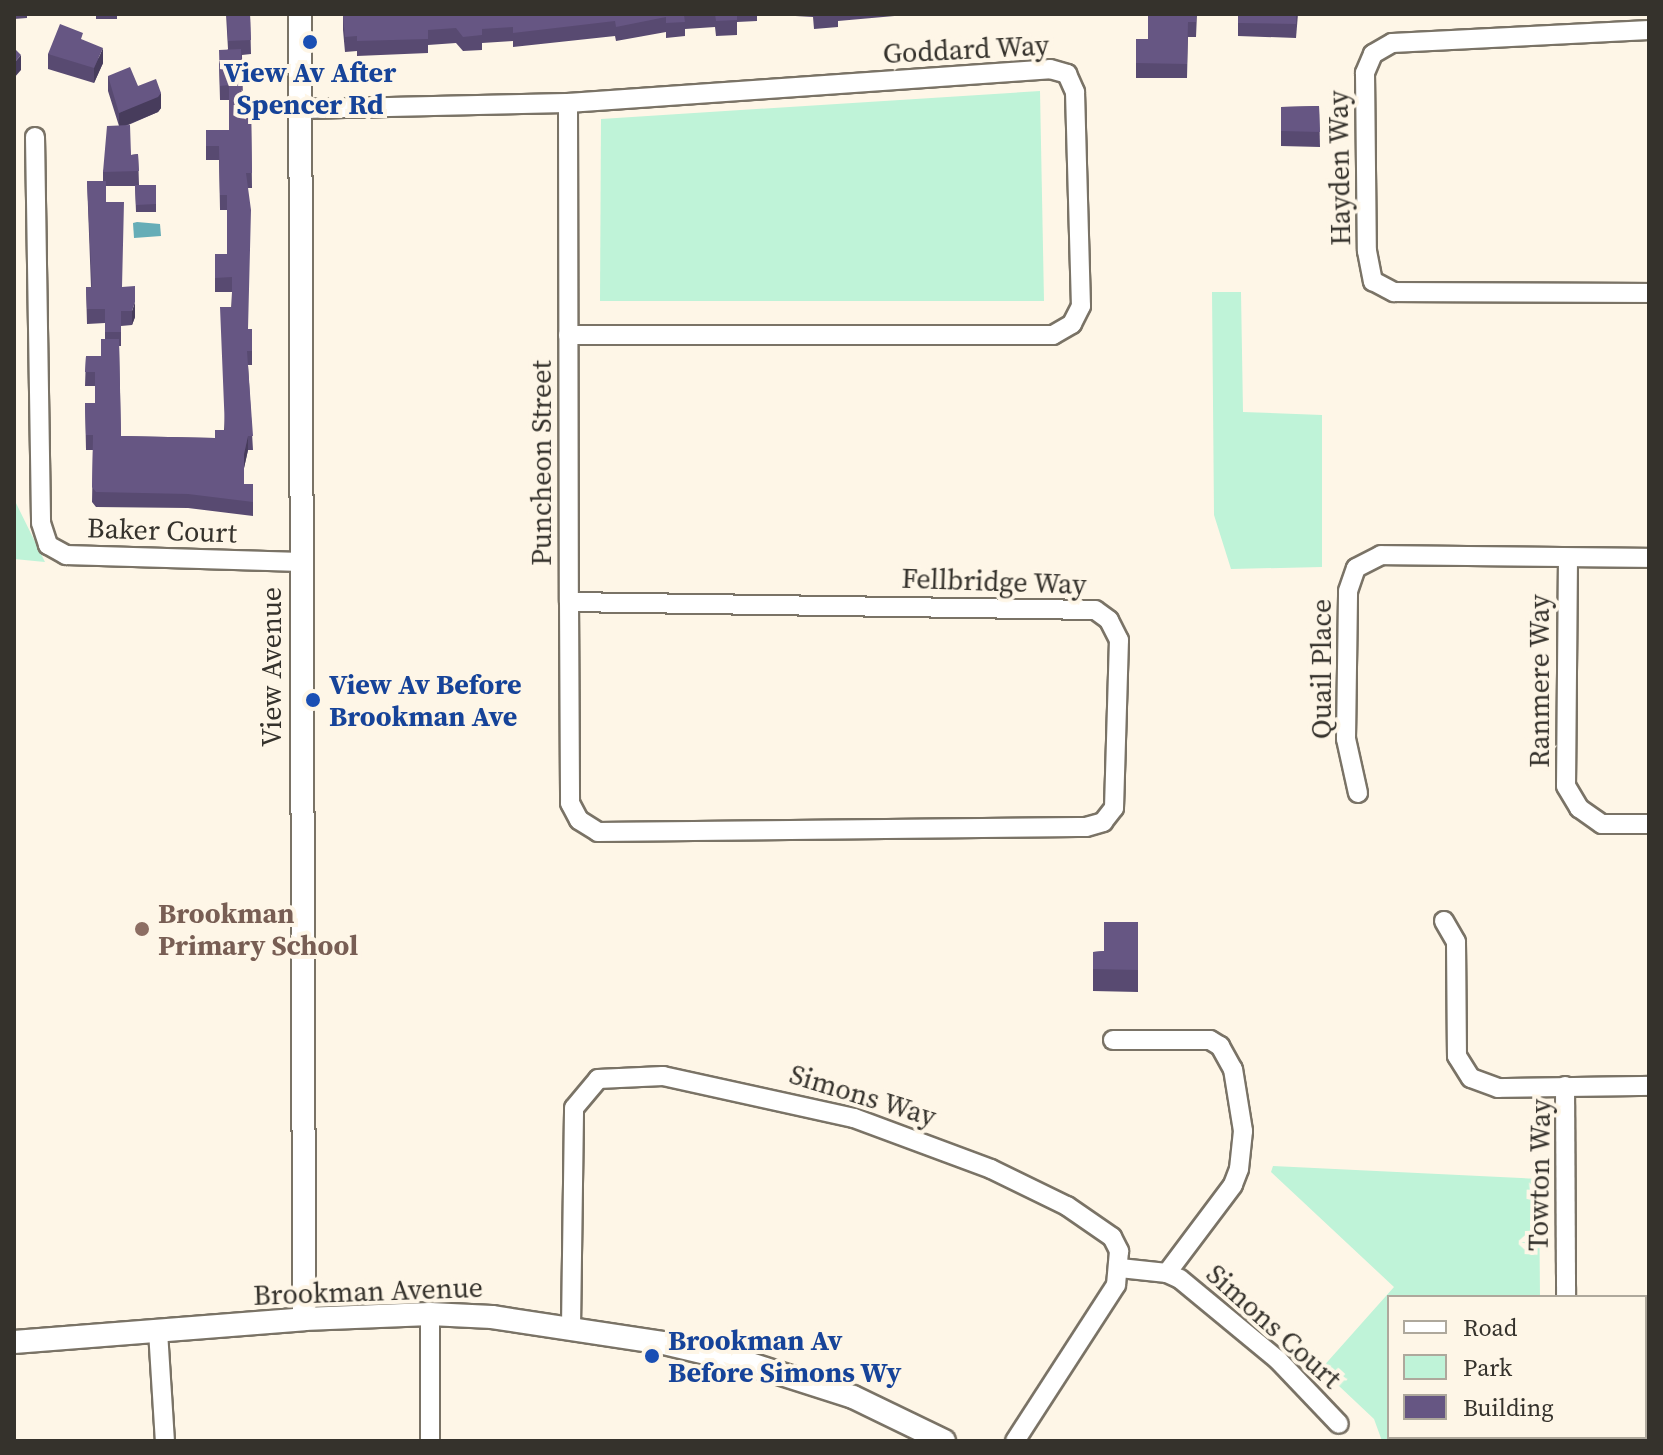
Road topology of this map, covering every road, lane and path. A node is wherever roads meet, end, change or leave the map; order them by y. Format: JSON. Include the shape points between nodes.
{"nodes":[{"id":1,"x":300,"y":14,"type":"edge"},
{"id":2,"x":1649,"y":30,"type":"edge"},
{"id":3,"x":568,"y":103,"type":"junction"},
{"id":4,"x":299,"y":109,"type":"junction"},
{"id":5,"x":35,"y":137,"type":"dead end"},
{"id":6,"x":1649,"y":293,"type":"edge"},
{"id":7,"x":568,"y":335,"type":"junction"},
{"id":8,"x":1568,"y":558,"type":"junction"},
{"id":9,"x":1649,"y":558,"type":"edge"},
{"id":10,"x":301,"y":562,"type":"junction"},
{"id":11,"x":569,"y":602,"type":"junction"},
{"id":12,"x":1358,"y":793,"type":"dead end"},
{"id":13,"x":579,"y":820,"type":"joint"},
{"id":14,"x":1649,"y":824,"type":"edge"},
{"id":15,"x":1444,"y":921,"type":"dead end"},
{"id":16,"x":1113,"y":1040,"type":"dead end"},
{"id":17,"x":1565,"y":1086,"type":"junction"},
{"id":18,"x":1649,"y":1086,"type":"edge"},
{"id":19,"x":1120,"y":1268,"type":"junction"},
{"id":20,"x":1167,"y":1273,"type":"junction"},
{"id":21,"x":1566,"y":1295,"type":"edge"},
{"id":22,"x":430,"y":1314,"type":"junction"},
{"id":23,"x":304,"y":1319,"type":"junction"},
{"id":24,"x":571,"y":1327,"type":"junction"},
{"id":25,"x":158,"y":1331,"type":"junction"},
{"id":26,"x":14,"y":1342,"type":"edge"},
{"id":27,"x":1339,"y":1424,"type":"dead end"},
{"id":28,"x":165,"y":1441,"type":"edge"},
{"id":29,"x":430,"y":1441,"type":"edge"},
{"id":30,"x":944,"y":1441,"type":"edge"},
{"id":31,"x":1015,"y":1441,"type":"edge"}],
"edges":[{"from":1,"to":4,"type":"street","name":"View Avenue"},
{"from":2,"to":6,"type":"street","name":"Hayden Way","via":[[1392,43],[1373,54],[1365,73],[1367,251],[1373,281],[1394,292]]},
{"from":3,"to":4,"type":"street","name":"Goddard Way"},
{"from":3,"to":7,"type":"street","name":"Puncheon Street"},
{"from":3,"to":7,"type":"street","name":"Goddard Way","via":[[1050,69],[1067,74],[1075,92],[1081,306],[1072,324],[1053,335]]},
{"from":4,"to":10,"type":"street","name":"View Avenue"},
{"from":5,"to":10,"type":"street","name":"Baker Court","via":[[41,523],[48,545],[66,555]]},
{"from":7,"to":11,"type":"street","name":"Puncheon Street"},
{"from":8,"to":9,"type":"street","name":"Ranmere Way"},
{"from":8,"to":12,"type":"street","name":"Quail Place","via":[[1381,555],[1356,568],[1348,591],[1346,739]]},
{"from":8,"to":14,"type":"street","name":"Ranmere Way","via":[[1566,786],[1579,808],[1602,824]]},
{"from":10,"to":23,"type":"street","name":"View Avenue"},
{"from":11,"to":13,"type":"street","name":"Puncheon Street","via":[[570,803]]},
{"from":11,"to":13,"type":"street","name":"Fellbridge Way","via":[[1075,607],[1109,620],[1119,640],[1119,786],[1114,808],[1103,822],[1086,827],[598,832]]},
{"from":15,"to":17,"type":"street","via":[[1456,942],[1457,1056],[1471,1078],[1498,1088]]},
{"from":16,"to":20,"type":"street","via":[[1210,1040],[1220,1046],[1233,1069],[1243,1131],[1239,1169],[1233,1185]]},
{"from":17,"to":18,"type":"street","name":"Towton Way"},
{"from":17,"to":21,"type":"street","name":"Towton Way"},
{"from":19,"to":20,"type":"street","name":"Simons Court"},
{"from":19,"to":24,"type":"street","name":"Simons Way","via":[[1112,1237],[1098,1225],[936,1145],[765,1095],[663,1076],[619,1076],[598,1079],[574,1108]]},
{"from":19,"to":31,"type":"street","via":[[1116,1285]]},
{"from":20,"to":27,"type":"street","name":"Simons Court","via":[[1225,1312]]},
{"from":22,"to":23,"type":"street","name":"Brookman Avenue"},
{"from":22,"to":24,"type":"street","name":"Brookman Avenue"},
{"from":22,"to":29,"type":"street"},
{"from":23,"to":25,"type":"street","name":"Brookman Avenue"},
{"from":24,"to":30,"type":"street","name":"Brookman Avenue","via":[[699,1350],[801,1379]]},
{"from":25,"to":26,"type":"street","name":"Brookman Avenue"},
{"from":25,"to":28,"type":"street"}]}
